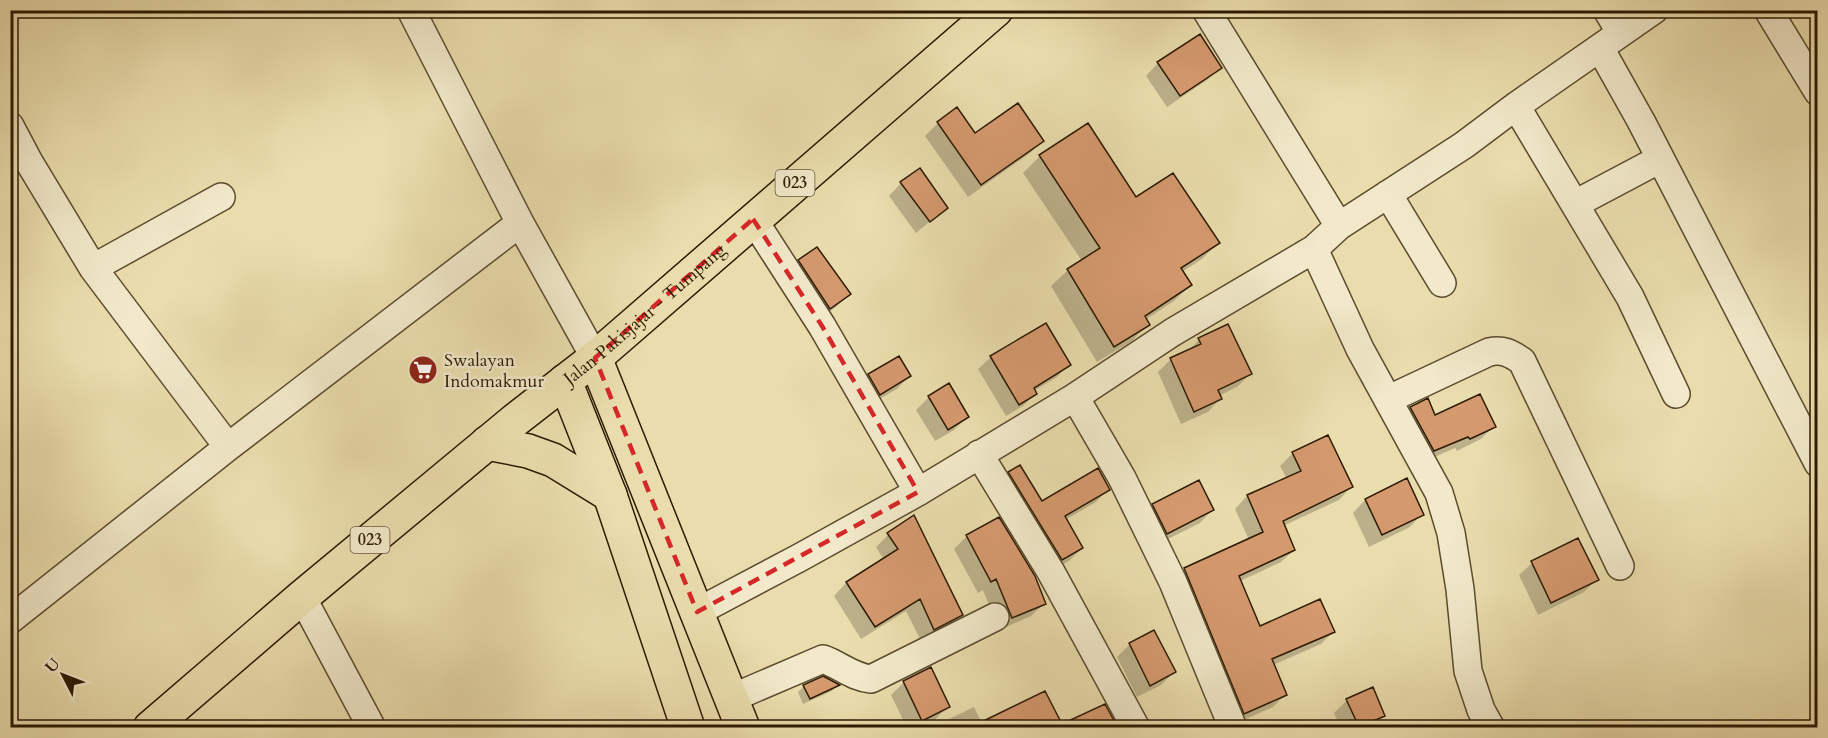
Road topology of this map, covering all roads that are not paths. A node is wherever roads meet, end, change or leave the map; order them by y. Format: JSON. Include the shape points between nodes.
{"nodes":[{"id":1,"x":411,"y":10,"type":"edge"},
{"id":2,"x":996,"y":10,"type":"edge"},
{"id":3,"x":1206,"y":10,"type":"edge"},
{"id":4,"x":1654,"y":10,"type":"edge"},
{"id":5,"x":1768,"y":10,"type":"edge"},
{"id":6,"x":1609,"y":30,"type":"edge"},
{"id":7,"x":1818,"y":92,"type":"edge"},
{"id":8,"x":1516,"y":106,"type":"junction"},
{"id":9,"x":10,"y":126,"type":"edge"},
{"id":10,"x":1660,"y":159,"type":"junction"},
{"id":11,"x":1388,"y":194,"type":"junction"},
{"id":12,"x":221,"y":197,"type":"dead end"},
{"id":13,"x":1575,"y":204,"type":"junction"},
{"id":14,"x":753,"y":219,"type":"junction"},
{"id":15,"x":520,"y":223,"type":"junction"},
{"id":16,"x":1339,"y":226,"type":"junction"},
{"id":17,"x":1314,"y":249,"type":"junction"},
{"id":18,"x":93,"y":268,"type":"junction"},
{"id":19,"x":1442,"y":283,"type":"dead end"},
{"id":20,"x":595,"y":358,"type":"junction"},
{"id":21,"x":565,"y":381,"type":"junction"},
{"id":22,"x":1676,"y":394,"type":"dead end"},
{"id":23,"x":1075,"y":397,"type":"junction"},
{"id":24,"x":1389,"y":399,"type":"junction"},
{"id":25,"x":487,"y":443,"type":"junction"},
{"id":26,"x":228,"y":447,"type":"junction"},
{"id":27,"x":979,"y":454,"type":"junction"},
{"id":28,"x":1818,"y":463,"type":"edge"},
{"id":29,"x":918,"y":492,"type":"junction"},
{"id":30,"x":610,"y":495,"type":"junction"},
{"id":31,"x":1620,"y":566,"type":"dead end"},
{"id":32,"x":302,"y":597,"type":"junction"},
{"id":33,"x":698,"y":612,"type":"junction"},
{"id":34,"x":995,"y":617,"type":"dead end"},
{"id":35,"x":10,"y":620,"type":"edge"},
{"id":36,"x":732,"y":698,"type":"junction"},
{"id":37,"x":150,"y":728,"type":"edge"},
{"id":38,"x":372,"y":728,"type":"edge"},
{"id":39,"x":688,"y":728,"type":"edge"},
{"id":40,"x":743,"y":728,"type":"edge"},
{"id":41,"x":1136,"y":728,"type":"edge"},
{"id":42,"x":1233,"y":728,"type":"edge"},
{"id":43,"x":1491,"y":728,"type":"edge"}],
"edges":[{"from":1,"to":15,"type":"street"},
{"from":2,"to":14,"type":"main road","name":"Jalan Pakisjajar - Tumpang","number":"023"},
{"from":3,"to":16,"type":"street"},
{"from":4,"to":6,"type":"street"},
{"from":5,"to":7,"type":"street"},
{"from":6,"to":8,"type":"street"},
{"from":6,"to":10,"type":"street"},
{"from":8,"to":11,"type":"street"},
{"from":8,"to":13,"type":"street"},
{"from":9,"to":18,"type":"street"},
{"from":10,"to":13,"type":"street"},
{"from":10,"to":28,"type":"street"},
{"from":11,"to":16,"type":"street"},
{"from":11,"to":19,"type":"street"},
{"from":12,"to":18,"type":"street"},
{"from":13,"to":22,"type":"street","via":[[1630,297]]},
{"from":14,"to":20,"type":"main road","name":"Jalan Pakisjajar - Tumpang","number":"023"},
{"from":14,"to":29,"type":"street","via":[[822,326]]},
{"from":15,"to":20,"type":"street"},
{"from":15,"to":26,"type":"street"},
{"from":16,"to":17,"type":"street"},
{"from":17,"to":23,"type":"street","via":[[1173,332]]},
{"from":17,"to":24,"type":"street","via":[[1360,349]]},
{"from":18,"to":26,"type":"street"},
{"from":20,"to":21,"type":"main road","name":"Jalan Pakisjajar - Tumpang","number":"023"},
{"from":20,"to":33,"type":"main road"},
{"from":21,"to":25,"type":"main road","name":"Jalan Pakisjajar - Tumpang","number":"023"},
{"from":21,"to":30,"type":"main road"},
{"from":23,"to":27,"type":"street"},
{"from":23,"to":42,"type":"street","via":[[1122,478],[1173,582]]},
{"from":24,"to":31,"type":"street","via":[[1489,352],[1507,351],[1522,361]]},
{"from":24,"to":43,"type":"street","via":[[1439,493],[1451,533],[1468,671]]},
{"from":25,"to":30,"type":"main road","via":[[553,460]]},
{"from":25,"to":32,"type":"main road","name":"Jalan Pakisjajar - Tumpang","number":"023"},
{"from":26,"to":35,"type":"street"},
{"from":27,"to":29,"type":"street"},
{"from":27,"to":41,"type":"street","via":[[1051,572]]},
{"from":29,"to":33,"type":"street"},
{"from":30,"to":39,"type":"main road"},
{"from":32,"to":37,"type":"main road","name":"Jalan Pakisjajar - Tumpang","number":"023"},
{"from":32,"to":38,"type":"street"},
{"from":33,"to":36,"type":"main road"},
{"from":34,"to":36,"type":"street","via":[[871,679],[858,678],[823,659]]},
{"from":36,"to":40,"type":"main road"}]}
